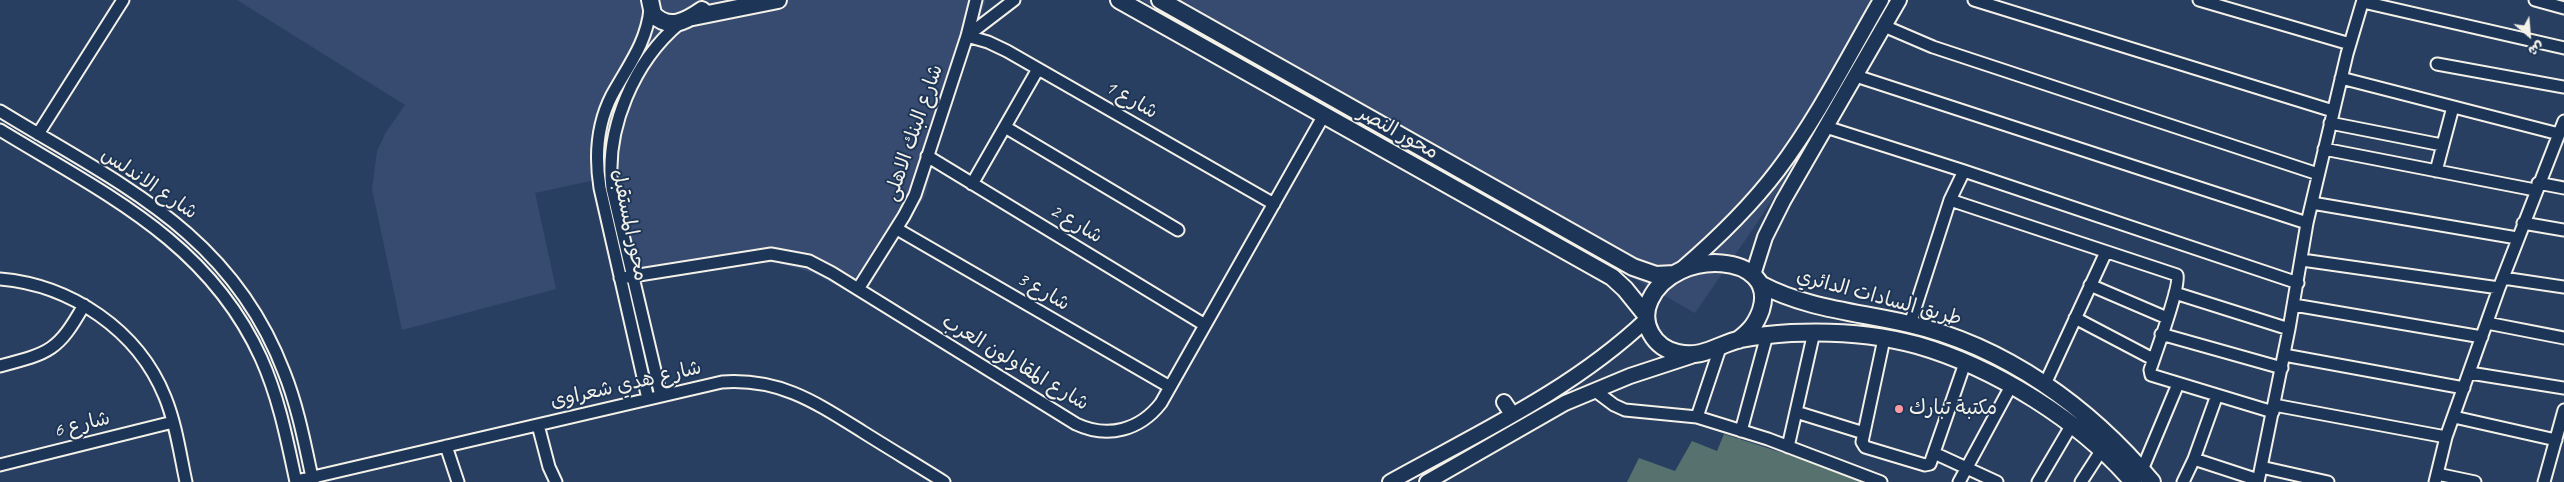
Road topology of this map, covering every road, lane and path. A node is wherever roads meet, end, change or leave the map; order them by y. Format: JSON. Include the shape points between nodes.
{"nodes":[{"id":1,"x":123,"y":0,"type":"edge"},
{"id":2,"x":710,"y":0,"type":"edge"},
{"id":3,"x":778,"y":0,"type":"edge"},
{"id":4,"x":976,"y":0,"type":"edge"},
{"id":5,"x":1014,"y":0,"type":"edge"},
{"id":6,"x":1119,"y":0,"type":"edge"},
{"id":7,"x":1160,"y":0,"type":"edge"},
{"id":8,"x":1881,"y":0,"type":"edge"},
{"id":9,"x":1899,"y":0,"type":"edge"},
{"id":10,"x":1974,"y":0,"type":"edge"},
{"id":11,"x":2199,"y":0,"type":"edge"},
{"id":12,"x":2535,"y":0,"type":"edge"},
{"id":13,"x":2363,"y":1,"type":"edge"},
{"id":14,"x":648,"y":3,"type":"edge"},
{"id":15,"x":2564,"y":8,"type":"edge"},
{"id":16,"x":687,"y":20,"type":"junction"},
{"id":17,"x":1884,"y":26,"type":"junction"},
{"id":18,"x":967,"y":36,"type":"junction"},
{"id":19,"x":2350,"y":44,"type":"junction"},
{"id":20,"x":2564,"y":48,"type":"edge"},
{"id":21,"x":2437,"y":64,"type":"dead end"},
{"id":22,"x":1038,"y":68,"type":"junction"},
{"id":23,"x":1856,"y":76,"type":"junction"},
{"id":24,"x":2341,"y":78,"type":"junction"},
{"id":25,"x":2564,"y":87,"type":"edge"},
{"id":26,"x":2453,"y":107,"type":"junction"},
{"id":27,"x":0,"y":111,"type":"edge"},
{"id":28,"x":2333,"y":111,"type":"junction"},
{"id":29,"x":1324,"y":115,"type":"junction"},
{"id":30,"x":2564,"y":121,"type":"edge"},
{"id":31,"x":2330,"y":123,"type":"junction"},
{"id":32,"x":1004,"y":127,"type":"junction"},
{"id":33,"x":1826,"y":128,"type":"junction"},
{"id":34,"x":0,"y":130,"type":"edge"},
{"id":35,"x":38,"y":134,"type":"junction"},
{"id":36,"x":2559,"y":134,"type":"junction"},
{"id":37,"x":2442,"y":145,"type":"junction"},
{"id":38,"x":2559,"y":146,"type":"edge"},
{"id":39,"x":2324,"y":149,"type":"junction"},
{"id":40,"x":927,"y":156,"type":"junction"},
{"id":41,"x":1964,"y":171,"type":"junction"},
{"id":42,"x":2436,"y":171,"type":"junction"},
{"id":43,"x":2318,"y":174,"type":"junction"},
{"id":44,"x":972,"y":184,"type":"junction"},
{"id":45,"x":2537,"y":187,"type":"junction"},
{"id":46,"x":1763,"y":188,"type":"junction"},
{"id":47,"x":2564,"y":188,"type":"edge"},
{"id":48,"x":1950,"y":200,"type":"junction"},
{"id":49,"x":1783,"y":201,"type":"junction"},
{"id":50,"x":1274,"y":204,"type":"junction"},
{"id":51,"x":2312,"y":204,"type":"junction"},
{"id":52,"x":2307,"y":223,"type":"junction"},
{"id":53,"x":2523,"y":223,"type":"junction"},
{"id":54,"x":896,"y":229,"type":"junction"},
{"id":55,"x":1178,"y":230,"type":"dead end"},
{"id":56,"x":2564,"y":230,"type":"edge"},
{"id":57,"x":2518,"y":238,"type":"junction"},
{"id":58,"x":2106,"y":252,"type":"junction"},
{"id":59,"x":2302,"y":260,"type":"junction"},
{"id":60,"x":1677,"y":272,"type":"junction"},
{"id":61,"x":634,"y":275,"type":"junction"},
{"id":62,"x":620,"y":278,"type":"junction"},
{"id":63,"x":0,"y":279,"type":"edge"},
{"id":64,"x":1756,"y":279,"type":"junction"},
{"id":65,"x":2298,"y":283,"type":"junction"},
{"id":66,"x":2501,"y":283,"type":"junction"},
{"id":67,"x":2090,"y":285,"type":"junction"},
{"id":68,"x":2564,"y":287,"type":"edge"},
{"id":69,"x":858,"y":289,"type":"junction"},
{"id":70,"x":2175,"y":293,"type":"junction"},
{"id":71,"x":84,"y":305,"type":"junction"},
{"id":72,"x":2294,"y":305,"type":"junction"},
{"id":73,"x":1839,"y":312,"type":"junction"},
{"id":74,"x":1646,"y":318,"type":"junction"},
{"id":75,"x":2075,"y":318,"type":"junction"},
{"id":76,"x":2167,"y":318,"type":"junction"},
{"id":77,"x":2487,"y":323,"type":"junction"},
{"id":78,"x":1910,"y":324,"type":"junction"},
{"id":79,"x":1206,"y":325,"type":"junction"},
{"id":80,"x":2289,"y":329,"type":"junction"},
{"id":81,"x":1814,"y":332,"type":"junction"},
{"id":82,"x":1838,"y":334,"type":"junction"},
{"id":83,"x":2162,"y":334,"type":"junction"},
{"id":84,"x":1767,"y":335,"type":"junction"},
{"id":85,"x":2482,"y":338,"type":"junction"},
{"id":86,"x":2564,"y":338,"type":"edge"},
{"id":87,"x":1884,"y":339,"type":"junction"},
{"id":88,"x":1738,"y":340,"type":"junction"},
{"id":89,"x":1720,"y":348,"type":"junction"},
{"id":90,"x":1701,"y":353,"type":"junction"},
{"id":91,"x":2284,"y":355,"type":"junction"},
{"id":92,"x":2153,"y":359,"type":"junction"},
{"id":93,"x":1965,"y":363,"type":"junction"},
{"id":94,"x":0,"y":366,"type":"edge"},
{"id":95,"x":2282,"y":368,"type":"junction"},
{"id":96,"x":2470,"y":373,"type":"junction"},
{"id":97,"x":2045,"y":384,"type":"junction"},
{"id":98,"x":2178,"y":384,"type":"junction"},
{"id":99,"x":2011,"y":386,"type":"junction"},
{"id":100,"x":1170,"y":387,"type":"junction"},
{"id":101,"x":2464,"y":388,"type":"junction"},
{"id":102,"x":2564,"y":388,"type":"edge"},
{"id":103,"x":1594,"y":390,"type":"junction"},
{"id":104,"x":2217,"y":395,"type":"junction"},
{"id":105,"x":661,"y":396,"type":"junction"},
{"id":106,"x":648,"y":399,"type":"junction"},
{"id":107,"x":2274,"y":409,"type":"junction"},
{"id":108,"x":2564,"y":410,"type":"edge"},
{"id":109,"x":1796,"y":412,"type":"junction"},
{"id":110,"x":2454,"y":416,"type":"junction"},
{"id":111,"x":1697,"y":417,"type":"junction"},
{"id":112,"x":173,"y":422,"type":"junction"},
{"id":113,"x":538,"y":425,"type":"junction"},
{"id":114,"x":2071,"y":426,"type":"junction"},
{"id":115,"x":1741,"y":431,"type":"junction"},
{"id":116,"x":1864,"y":433,"type":"junction"},
{"id":117,"x":2446,"y":437,"type":"junction"},
{"id":118,"x":2556,"y":440,"type":"junction"},
{"id":119,"x":446,"y":446,"type":"junction"},
{"id":120,"x":1788,"y":447,"type":"junction"},
{"id":121,"x":2101,"y":451,"type":"junction"},
{"id":122,"x":1934,"y":453,"type":"junction"},
{"id":123,"x":2194,"y":459,"type":"junction"},
{"id":124,"x":0,"y":465,"type":"edge"},
{"id":125,"x":2261,"y":467,"type":"junction"},
{"id":126,"x":183,"y":468,"type":"junction"},
{"id":127,"x":1966,"y":468,"type":"junction"},
{"id":128,"x":2436,"y":478,"type":"edge"},
{"id":129,"x":2136,"y":479,"type":"edge"},
{"id":130,"x":313,"y":480,"type":"edge"},
{"id":131,"x":2258,"y":481,"type":"edge"},
{"id":132,"x":179,"y":482,"type":"edge"},
{"id":133,"x":186,"y":482,"type":"edge"},
{"id":134,"x":296,"y":482,"type":"edge"},
{"id":135,"x":458,"y":482,"type":"edge"},
{"id":136,"x":556,"y":482,"type":"edge"},
{"id":137,"x":944,"y":482,"type":"edge"},
{"id":138,"x":1390,"y":482,"type":"edge"},
{"id":139,"x":1427,"y":482,"type":"edge"},
{"id":140,"x":1881,"y":482,"type":"edge"},
{"id":141,"x":1959,"y":482,"type":"edge"},
{"id":142,"x":1997,"y":482,"type":"edge"},
{"id":143,"x":2038,"y":482,"type":"edge"},
{"id":144,"x":2081,"y":482,"type":"edge"},
{"id":145,"x":2182,"y":482,"type":"edge"},
{"id":146,"x":2328,"y":482,"type":"edge"},
{"id":147,"x":2475,"y":482,"type":"edge"},
{"id":148,"x":2544,"y":482,"type":"edge"}],
"edges":[{"from":1,"to":35,"type":"street"},
{"from":2,"to":16,"type":"highway","via":[[706,7]]},
{"from":3,"to":16,"type":"highway"},
{"from":4,"to":18,"type":"street","name":"شارع البنك الاهلى"},
{"from":5,"to":18,"type":"street"},
{"from":6,"to":29,"type":"highway","name":"محور النصر"},
{"from":7,"to":60,"type":"highway","name":"محور النصر","via":[[1633,267],[1656,275]]},
{"from":8,"to":46,"type":"main road","via":[[1805,131]]},
{"from":9,"to":17,"type":"main road"},
{"from":10,"to":28,"type":"street"},
{"from":11,"to":19,"type":"street"},
{"from":12,"to":15,"type":"street"},
{"from":13,"to":19,"type":"street"},
{"from":13,"to":20,"type":"street"},
{"from":14,"to":16,"type":"highway","via":[[662,21]]},
{"from":14,"to":62,"type":"street","name":"محور المستقبل","via":[[644,40],[611,97],[598,140],[598,176]]},
{"from":16,"to":61,"type":"street","name":"محور المستقبل","via":[[662,39],[649,57],[624,104],[612,143],[612,188]]},
{"from":17,"to":23,"type":"main road"},
{"from":17,"to":43,"type":"street","via":[[1933,47]]},
{"from":18,"to":22,"type":"street","name":"شارع 1","via":[[998,46]]},
{"from":18,"to":40,"type":"street","name":"شارع البنك الاهلى"},
{"from":19,"to":24,"type":"street"},
{"from":21,"to":25,"type":"street"},
{"from":22,"to":32,"type":"street"},
{"from":22,"to":50,"type":"street","name":"شارع 1"},
{"from":23,"to":33,"type":"main road"},
{"from":23,"to":52,"type":"street"},
{"from":24,"to":26,"type":"street"},
{"from":24,"to":28,"type":"street"},
{"from":26,"to":36,"type":"street"},
{"from":26,"to":37,"type":"street"},
{"from":27,"to":35,"type":"street","name":"شارع الاندلس"},
{"from":28,"to":31,"type":"street"},
{"from":29,"to":50,"type":"street","name":"شارع المقاولون العرب"},
{"from":29,"to":74,"type":"highway","name":"محور النصر","via":[[1612,277]]},
{"from":30,"to":36,"type":"street"},
{"from":31,"to":37,"type":"street"},
{"from":31,"to":39,"type":"street"},
{"from":32,"to":44,"type":"street"},
{"from":32,"to":55,"type":"street"},
{"from":33,"to":41,"type":"street"},
{"from":33,"to":49,"type":"main road"},
{"from":34,"to":134,"type":"street","name":"شارع الاندلس","via":[[141,216],[176,243],[206,273],[241,321],[261,358],[276,399]]},
{"from":35,"to":130,"type":"street","name":"شارع الاندلس","via":[[169,216],[203,246],[229,276],[255,312],[282,365]]},
{"from":36,"to":38,"type":"street"},
{"from":37,"to":42,"type":"street"},
{"from":38,"to":45,"type":"street"},
{"from":39,"to":42,"type":"street"},
{"from":39,"to":43,"type":"street"},
{"from":40,"to":44,"type":"street","name":"شارع 2"},
{"from":40,"to":54,"type":"street","name":"شارع البنك الاهلى","via":[[915,195]]},
{"from":41,"to":48,"type":"street"},
{"from":41,"to":65,"type":"street"},
{"from":42,"to":45,"type":"street"},
{"from":43,"to":51,"type":"street"},
{"from":44,"to":79,"type":"street","name":"شارع 2"},
{"from":45,"to":47,"type":"street"},
{"from":45,"to":53,"type":"street"},
{"from":46,"to":49,"type":"main road"},
{"from":46,"to":60,"type":"main road","via":[[1726,229]]},
{"from":48,"to":58,"type":"street"},
{"from":48,"to":78,"type":"street"},
{"from":49,"to":64,"type":"main road","via":[[1765,237]]},
{"from":50,"to":79,"type":"street","name":"شارع المقاولون العرب"},
{"from":51,"to":52,"type":"street"},
{"from":51,"to":57,"type":"street"},
{"from":52,"to":59,"type":"street"},
{"from":53,"to":56,"type":"street"},
{"from":53,"to":57,"type":"street"},
{"from":54,"to":69,"type":"street","name":"شارع البنك الاهلى"},
{"from":54,"to":100,"type":"street","name":"شارع 3"},
{"from":57,"to":66,"type":"street"},
{"from":58,"to":67,"type":"street"},
{"from":58,"to":70,"type":"street","via":[[2177,275]]},
{"from":59,"to":65,"type":"street"},
{"from":59,"to":66,"type":"street"},
{"from":60,"to":64,"type":"highway","via":[[1709,262],[1740,268]]},
{"from":60,"to":74,"type":"highway","via":[[1653,294]]},
{"from":61,"to":62,"type":"street","name":"شارع المقاولون العرب"},
{"from":61,"to":69,"type":"street","name":"شارع المقاولون العرب","via":[[771,254],[809,261]]},
{"from":61,"to":105,"type":"street","name":"محور المستقبل"},
{"from":62,"to":106,"type":"street","name":"محور المستقبل"},
{"from":63,"to":71,"type":"street","via":[[44,287]]},
{"from":64,"to":73,"type":"highway","name":"طريق السادات الدائري","via":[[1792,299]]},
{"from":64,"to":88,"type":"highway","via":[[1762,305],[1758,319],[1752,330]]},
{"from":65,"to":72,"type":"street"},
{"from":66,"to":68,"type":"street"},
{"from":66,"to":77,"type":"street"},
{"from":67,"to":75,"type":"street"},
{"from":67,"to":76,"type":"street"},
{"from":69,"to":100,"type":"street","name":"شارع المقاولون العرب","via":[[1084,428],[1109,432],[1134,426],[1156,410]]},
{"from":70,"to":76,"type":"street"},
{"from":70,"to":80,"type":"street"},
{"from":71,"to":94,"type":"street","via":[[67,335],[54,348]]},
{"from":71,"to":112,"type":"street","via":[[117,329],[145,360],[165,396]]},
{"from":72,"to":80,"type":"street"},
{"from":72,"to":85,"type":"street"},
{"from":73,"to":78,"type":"highway","name":"طريق السادات الدائري"},
{"from":73,"to":82,"type":"highway","via":[[1832,316],[1830,324]]},
{"from":74,"to":90,"type":"highway","via":[[1650,333],[1665,348],[1678,353]]},
{"from":74,"to":138,"type":"main road","via":[[1591,367],[1508,408]]},
{"from":75,"to":92,"type":"street"},
{"from":75,"to":97,"type":"street"},
{"from":76,"to":83,"type":"street"},
{"from":77,"to":85,"type":"street"},
{"from":77,"to":86,"type":"street"},
{"from":78,"to":97,"type":"highway","name":"طريق السادات الدائري","via":[[1980,349]]},
{"from":79,"to":100,"type":"street","name":"شارع المقاولون العرب"},
{"from":80,"to":91,"type":"street"},
{"from":81,"to":82,"type":"highway","name":"طريق السادات الدائري"},
{"from":81,"to":84,"type":"highway","name":"طريق السادات الدائري"},
{"from":81,"to":109,"type":"street"},
{"from":82,"to":87,"type":"highway","name":"طريق السادات الدائري"},
{"from":83,"to":92,"type":"street"},
{"from":83,"to":95,"type":"street"},
{"from":84,"to":88,"type":"highway","name":"طريق السادات الدائري"},
{"from":84,"to":115,"type":"street"},
{"from":85,"to":96,"type":"street"},
{"from":87,"to":93,"type":"highway","name":"طريق السادات الدائري","via":[[1916,345]]},
{"from":87,"to":116,"type":"street"},
{"from":88,"to":89,"type":"highway"},
{"from":89,"to":90,"type":"highway"},
{"from":89,"to":111,"type":"street"},
{"from":90,"to":103,"type":"main road"},
{"from":91,"to":95,"type":"street"},
{"from":91,"to":101,"type":"street"},
{"from":92,"to":98,"type":"street","via":[[2151,375]]},
{"from":93,"to":99,"type":"highway","name":"طريق السادات الدائري"},
{"from":93,"to":122,"type":"street"},
{"from":95,"to":107,"type":"street"},
{"from":96,"to":101,"type":"street"},
{"from":96,"to":102,"type":"street"},
{"from":97,"to":129,"type":"highway","name":"طريق السادات الدائري","via":[[2106,432]]},
{"from":98,"to":104,"type":"street"},
{"from":98,"to":129,"type":"street"},
{"from":99,"to":114,"type":"highway","name":"طريق السادات الدائري"},
{"from":99,"to":127,"type":"street"},
{"from":101,"to":110,"type":"street"},
{"from":103,"to":111,"type":"street","via":[[1625,410]]},
{"from":103,"to":139,"type":"main road","via":[[1544,414]]},
{"from":104,"to":107,"type":"street"},
{"from":104,"to":123,"type":"street"},
{"from":105,"to":106,"type":"street","name":"شارع هدي شعراوى"},
{"from":105,"to":137,"type":"street","name":"شارع هدي شعراوى","via":[[722,382],[752,382],[781,387],[815,402]]},
{"from":106,"to":113,"type":"street","name":"شارع هدي شعراوى"},
{"from":107,"to":117,"type":"street"},
{"from":107,"to":125,"type":"street"},
{"from":108,"to":118,"type":"street"},
{"from":109,"to":116,"type":"street"},
{"from":109,"to":120,"type":"street"},
{"from":110,"to":117,"type":"street"},
{"from":110,"to":118,"type":"street"},
{"from":111,"to":115,"type":"street"},
{"from":112,"to":124,"type":"street","name":"شارع 6"},
{"from":112,"to":126,"type":"street"},
{"from":113,"to":119,"type":"street","name":"شارع هدي شعراوى"},
{"from":113,"to":136,"type":"street"},
{"from":114,"to":121,"type":"highway","name":"طريق السادات الدائري"},
{"from":114,"to":143,"type":"street"},
{"from":115,"to":120,"type":"street"},
{"from":116,"to":122,"type":"street","via":[[1862,446],[1925,465],[1930,464]]},
{"from":117,"to":128,"type":"street"},
{"from":118,"to":148,"type":"street"},
{"from":119,"to":130,"type":"street","name":"شارع هدي شعراوى"},
{"from":119,"to":135,"type":"street"},
{"from":120,"to":140,"type":"street"},
{"from":121,"to":129,"type":"highway","name":"طريق السادات الدائري"},
{"from":121,"to":144,"type":"street"},
{"from":122,"to":127,"type":"street"},
{"from":123,"to":131,"type":"street"},
{"from":123,"to":145,"type":"street"},
{"from":125,"to":131,"type":"street"},
{"from":125,"to":146,"type":"street"},
{"from":126,"to":132,"type":"street"},
{"from":126,"to":133,"type":"street"},
{"from":127,"to":141,"type":"street"},
{"from":127,"to":142,"type":"street"},
{"from":128,"to":147,"type":"street"},
{"from":130,"to":134,"type":"street","name":"شارع هدي شعراوى"}]}
